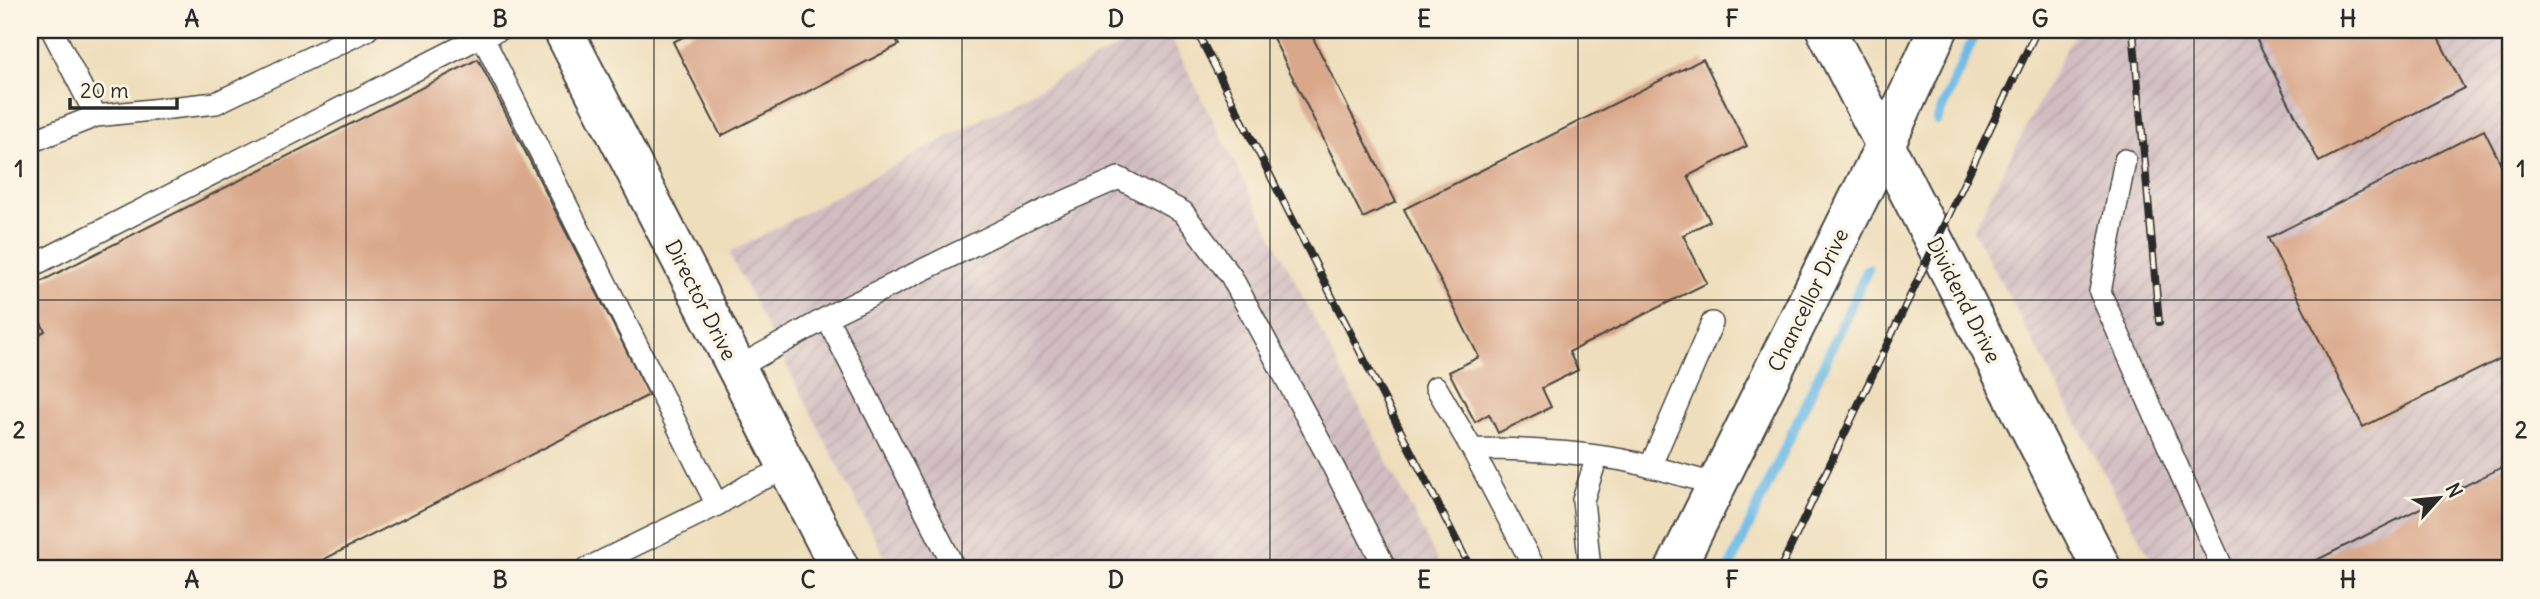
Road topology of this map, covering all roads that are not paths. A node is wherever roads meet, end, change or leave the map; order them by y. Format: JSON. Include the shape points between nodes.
{"nodes":[{"id":1,"x":52,"y":30,"type":"edge"},
{"id":2,"x":367,"y":30,"type":"edge"},
{"id":3,"x":564,"y":30,"type":"edge"},
{"id":4,"x":1826,"y":30,"type":"edge"},
{"id":5,"x":1938,"y":30,"type":"edge"},
{"id":6,"x":490,"y":33,"type":"edge"},
{"id":7,"x":96,"y":116,"type":"junction"},
{"id":8,"x":30,"y":142,"type":"edge"},
{"id":9,"x":1885,"y":145,"type":"junction"},
{"id":10,"x":2125,"y":160,"type":"dead end"},
{"id":11,"x":30,"y":267,"type":"edge"},
{"id":12,"x":827,"y":318,"type":"junction"},
{"id":13,"x":1712,"y":323,"type":"dead end"},
{"id":14,"x":737,"y":368,"type":"junction"},
{"id":15,"x":1436,"y":387,"type":"dead end"},
{"id":16,"x":1472,"y":449,"type":"junction"},
{"id":17,"x":1597,"y":457,"type":"junction"},
{"id":18,"x":1650,"y":467,"type":"junction"},
{"id":19,"x":788,"y":468,"type":"junction"},
{"id":20,"x":1717,"y":485,"type":"junction"},
{"id":21,"x":718,"y":505,"type":"junction"},
{"id":22,"x":586,"y":569,"type":"edge"},
{"id":23,"x":840,"y":569,"type":"edge"},
{"id":24,"x":955,"y":569,"type":"edge"},
{"id":25,"x":1386,"y":569,"type":"edge"},
{"id":26,"x":1535,"y":569,"type":"edge"},
{"id":27,"x":1590,"y":569,"type":"edge"},
{"id":28,"x":1675,"y":569,"type":"edge"},
{"id":29,"x":2102,"y":569,"type":"edge"},
{"id":30,"x":2223,"y":569,"type":"edge"}],
"edges":[{"from":1,"to":7,"type":"lane"},
{"from":2,"to":7,"type":"lane","via":[[216,103]]},
{"from":3,"to":14,"type":"street","name":"Director Drive"},
{"from":4,"to":9,"type":"street","name":"Dividend Drive"},
{"from":5,"to":9,"type":"street","name":"Chancellor Drive"},
{"from":6,"to":11,"type":"lane"},
{"from":6,"to":21,"type":"lane"},
{"from":7,"to":8,"type":"lane"},
{"from":9,"to":20,"type":"street","name":"Chancellor Drive"},
{"from":9,"to":29,"type":"street","name":"Dividend Drive"},
{"from":10,"to":30,"type":"lane","via":[[2100,292]]},
{"from":12,"to":14,"type":"lane"},
{"from":12,"to":24,"type":"lane"},
{"from":12,"to":25,"type":"lane","via":[[1119,178],[1182,212],[1231,276]]},
{"from":13,"to":18,"type":"lane"},
{"from":14,"to":19,"type":"street","name":"Director Drive"},
{"from":15,"to":16,"type":"lane"},
{"from":16,"to":17,"type":"lane","via":[[1527,449]]},
{"from":16,"to":26,"type":"lane"},
{"from":17,"to":18,"type":"lane"},
{"from":17,"to":27,"type":"lane","via":[[1583,500]]},
{"from":18,"to":20,"type":"lane"},
{"from":19,"to":21,"type":"lane"},
{"from":19,"to":23,"type":"street","name":"Director Drive"},
{"from":20,"to":28,"type":"street","name":"Chancellor Drive"},
{"from":21,"to":22,"type":"lane"}]}
